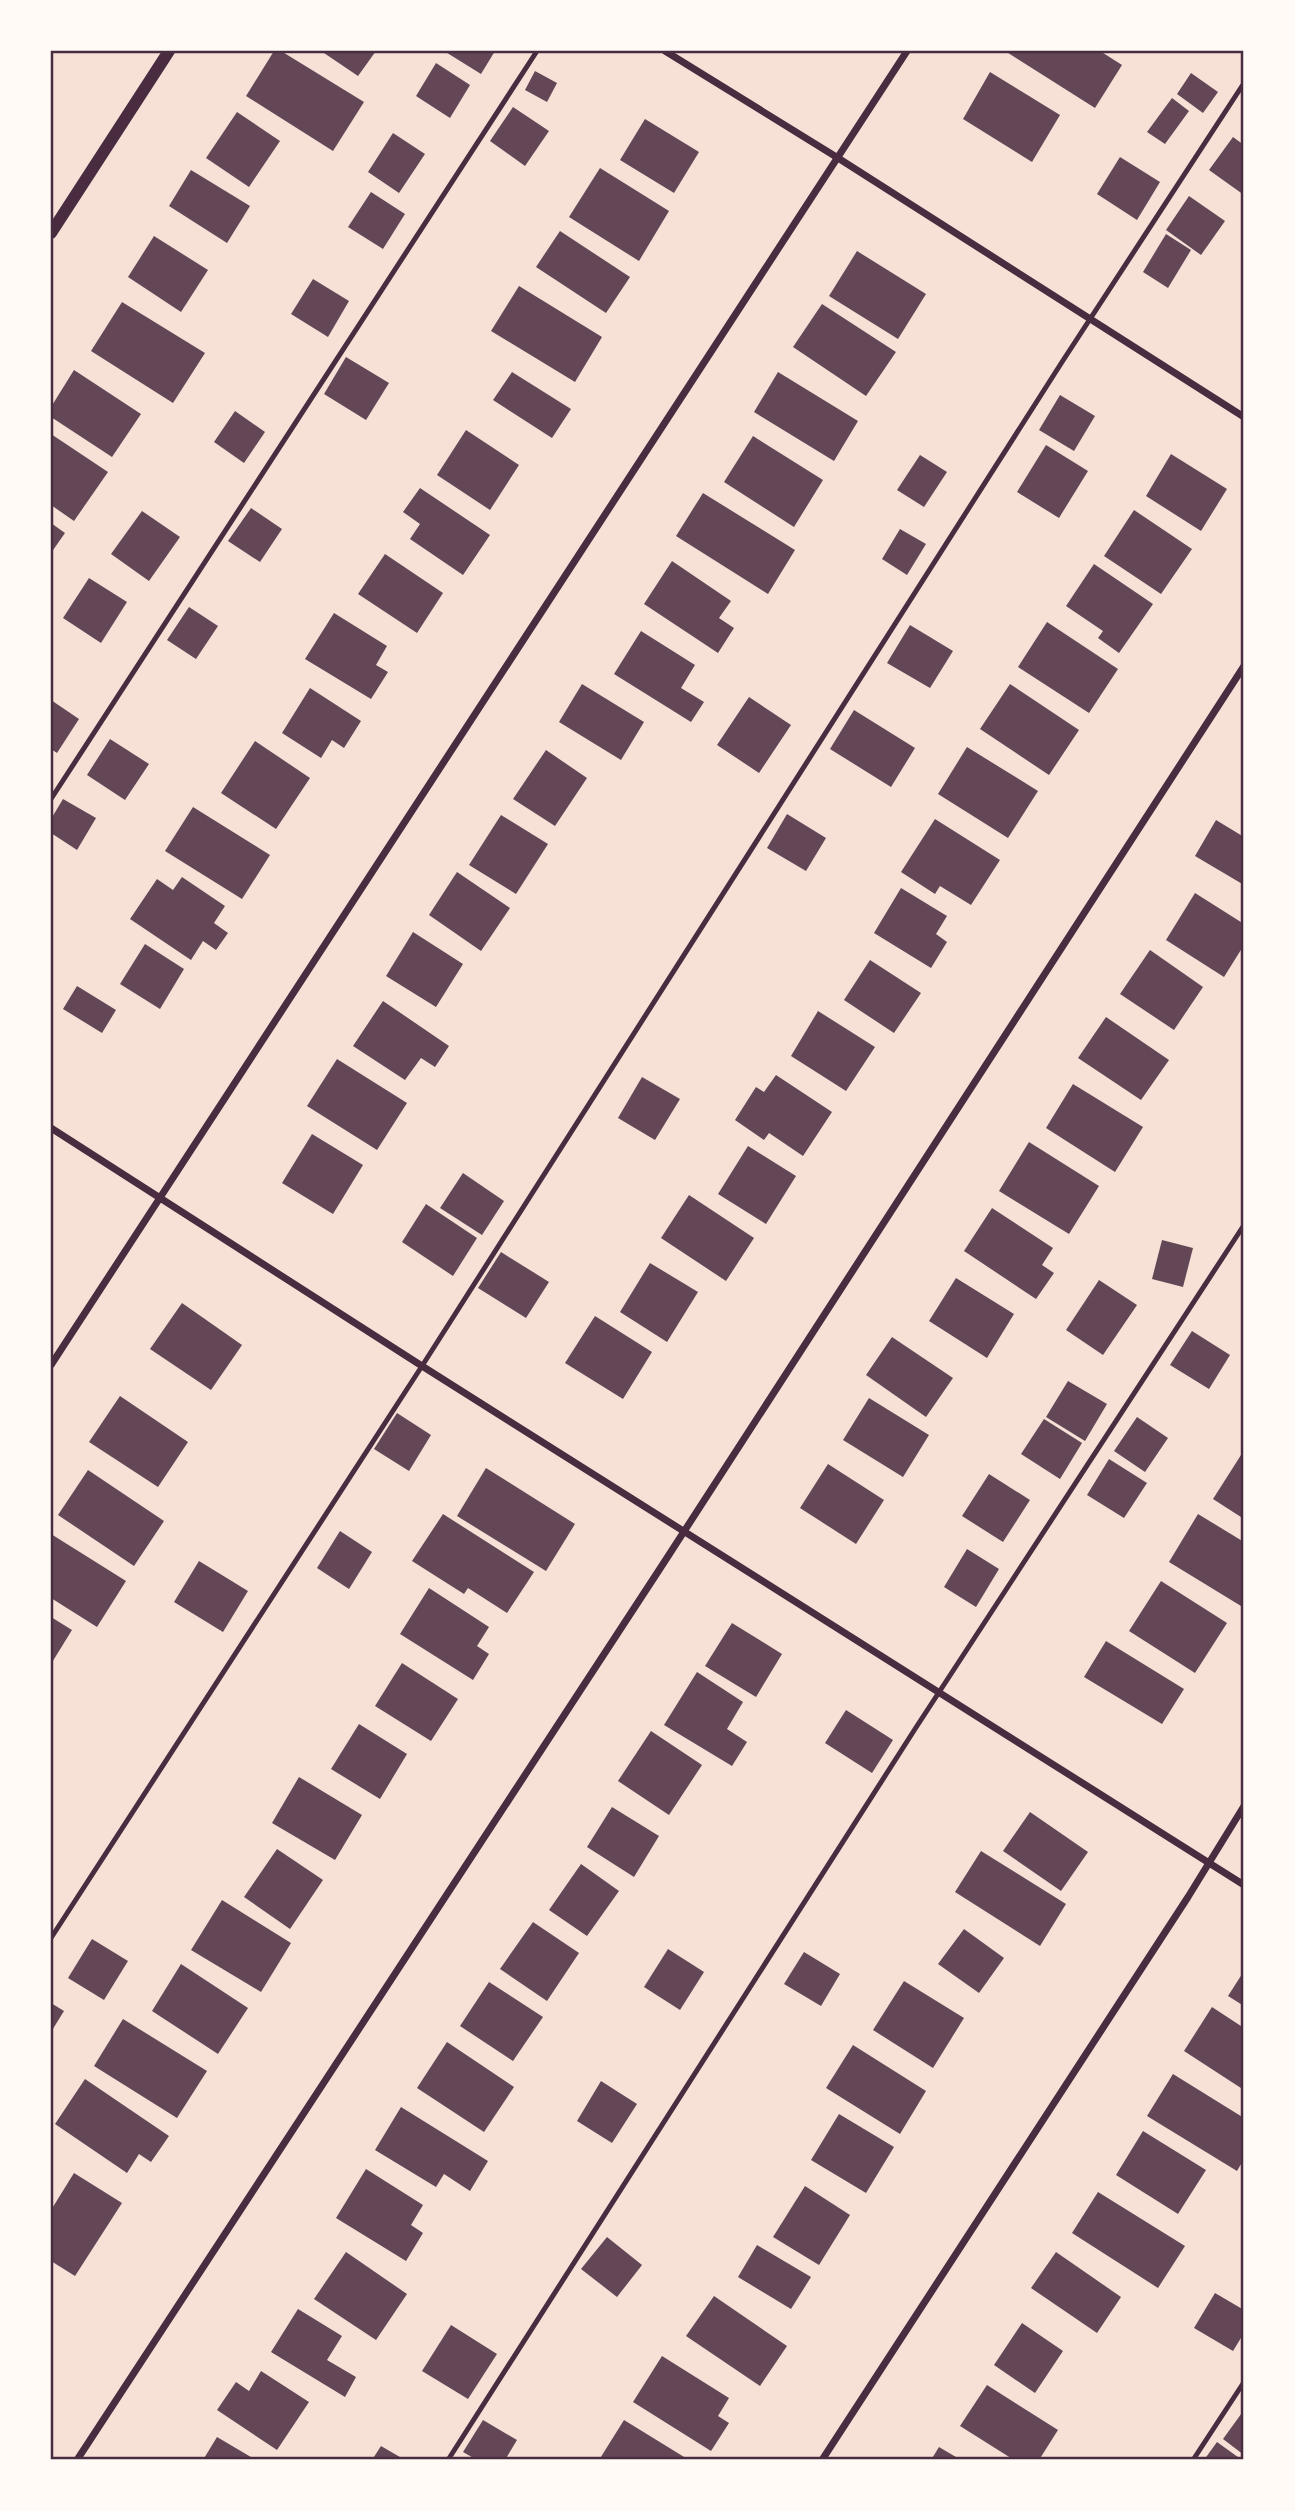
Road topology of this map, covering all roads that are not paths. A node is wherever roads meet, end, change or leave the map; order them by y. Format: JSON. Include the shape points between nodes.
{"nodes":[{"id":1,"x":169,"y":51,"type":"edge"},
{"id":2,"x":537,"y":51,"type":"edge"},
{"id":3,"x":665,"y":51,"type":"edge"},
{"id":4,"x":907,"y":51,"type":"edge"},
{"id":5,"x":1244,"y":83,"type":"edge"},
{"id":6,"x":838,"y":158,"type":"junction"},
{"id":7,"x":51,"y":233,"type":"edge"},
{"id":8,"x":1090,"y":319,"type":"junction"},
{"id":9,"x":1244,"y":416,"type":"edge"},
{"id":10,"x":1244,"y":666,"type":"edge"},
{"id":11,"x":51,"y":799,"type":"edge"},
{"id":12,"x":51,"y":1128,"type":"edge"},
{"id":13,"x":160,"y":1199,"type":"junction"},
{"id":14,"x":1244,"y":1225,"type":"edge"},
{"id":15,"x":51,"y":1365,"type":"edge"},
{"id":16,"x":422,"y":1366,"type":"junction"},
{"id":17,"x":684,"y":1531,"type":"junction"},
{"id":18,"x":939,"y":1692,"type":"junction"},
{"id":19,"x":1244,"y":1806,"type":"edge"},
{"id":20,"x":1209,"y":1862,"type":"junction"},
{"id":21,"x":1244,"y":1885,"type":"edge"},
{"id":22,"x":51,"y":1938,"type":"edge"},
{"id":23,"x":1244,"y":2382,"type":"edge"},
{"id":24,"x":78,"y":2460,"type":"edge"},
{"id":25,"x":448,"y":2460,"type":"edge"},
{"id":26,"x":822,"y":2460,"type":"edge"},
{"id":27,"x":1193,"y":2460,"type":"edge"}],
"edges":[{"from":1,"to":7,"type":"street"},
{"from":2,"to":11,"type":"lane"},
{"from":3,"to":6,"type":"street"},
{"from":4,"to":6,"type":"street"},
{"from":5,"to":8,"type":"lane"},
{"from":6,"to":8,"type":"street"},
{"from":6,"to":13,"type":"street"},
{"from":8,"to":9,"type":"street"},
{"from":8,"to":16,"type":"lane"},
{"from":10,"to":17,"type":"street"},
{"from":12,"to":13,"type":"street"},
{"from":13,"to":15,"type":"street"},
{"from":13,"to":16,"type":"street"},
{"from":14,"to":18,"type":"lane"},
{"from":16,"to":17,"type":"street"},
{"from":16,"to":22,"type":"lane"},
{"from":17,"to":18,"type":"street"},
{"from":17,"to":24,"type":"street"},
{"from":18,"to":20,"type":"street"},
{"from":18,"to":25,"type":"lane"},
{"from":19,"to":20,"type":"street"},
{"from":20,"to":21,"type":"street"},
{"from":20,"to":26,"type":"street"},
{"from":23,"to":27,"type":"lane"}]}
